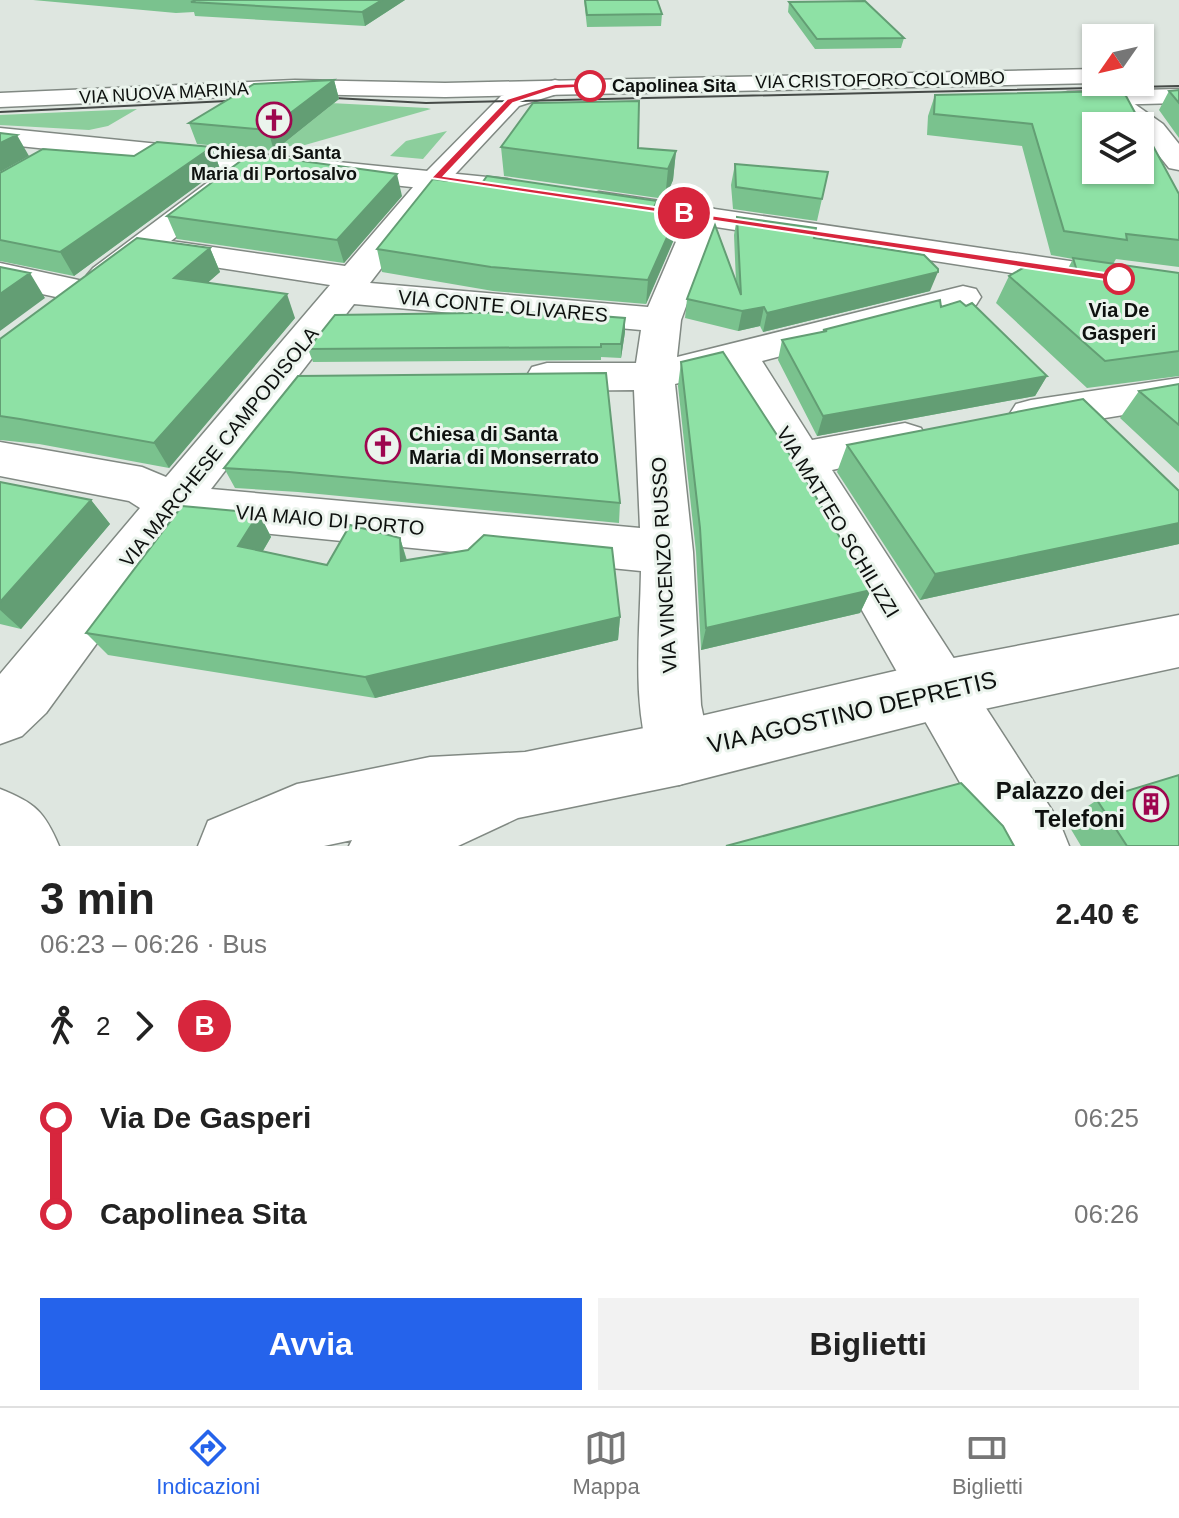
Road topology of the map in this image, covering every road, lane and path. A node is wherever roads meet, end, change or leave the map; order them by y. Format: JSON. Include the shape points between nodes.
{"nodes":[{"id":1,"x":1179,"y":74,"type":"edge"},
{"id":2,"x":1154,"y":75,"type":"edge"},
{"id":3,"x":1082,"y":87,"type":"edge"},
{"id":4,"x":473,"y":89,"type":"junction"},
{"id":5,"x":159,"y":93,"type":"junction"},
{"id":6,"x":1154,"y":93,"type":"edge"},
{"id":7,"x":1114,"y":96,"type":"edge"},
{"id":8,"x":1179,"y":96,"type":"edge"},
{"id":9,"x":556,"y":98,"type":"junction"},
{"id":10,"x":0,"y":100,"type":"edge"},
{"id":11,"x":510,"y":101,"type":"junction"},
{"id":12,"x":480,"y":131,"type":"junction"},
{"id":13,"x":0,"y":136,"type":"edge"},
{"id":14,"x":83,"y":142,"type":"junction"},
{"id":15,"x":255,"y":160,"type":"junction"},
{"id":16,"x":1179,"y":162,"type":"edge"},
{"id":17,"x":36,"y":166,"type":"edge"},
{"id":18,"x":436,"y":178,"type":"junction"},
{"id":19,"x":529,"y":191,"type":"edge"},
{"id":20,"x":577,"y":198,"type":"edge"},
{"id":21,"x":703,"y":216,"type":"junction"},
{"id":22,"x":911,"y":246,"type":"junction"},
{"id":23,"x":142,"y":247,"type":"junction"},
{"id":24,"x":0,"y":274,"type":"edge"},
{"id":25,"x":349,"y":285,"type":"junction"},
{"id":26,"x":1179,"y":288,"type":"edge"},
{"id":27,"x":84,"y":292,"type":"junction"},
{"id":28,"x":48,"y":318,"type":"edge"},
{"id":29,"x":662,"y":320,"type":"junction"},
{"id":30,"x":737,"y":354,"type":"junction"},
{"id":31,"x":1041,"y":374,"type":"edge"},
{"id":32,"x":654,"y":376,"type":"junction"},
{"id":33,"x":511,"y":377,"type":"edge"},
{"id":34,"x":273,"y":379,"type":"junction"},
{"id":35,"x":320,"y":379,"type":"edge"},
{"id":36,"x":1179,"y":392,"type":"edge"},
{"id":37,"x":1074,"y":407,"type":"junction"},
{"id":38,"x":998,"y":421,"type":"edge"},
{"id":39,"x":937,"y":433,"type":"edge"},
{"id":40,"x":1106,"y":437,"type":"edge"},
{"id":41,"x":0,"y":459,"type":"edge"},
{"id":42,"x":800,"y":459,"type":"junction"},
{"id":43,"x":171,"y":505,"type":"junction"},
{"id":44,"x":667,"y":552,"type":"junction"},
{"id":45,"x":1179,"y":641,"type":"edge"},
{"id":46,"x":938,"y":690,"type":"junction"},
{"id":47,"x":0,"y":714,"type":"edge"},
{"id":48,"x":679,"y":753,"type":"junction"},
{"id":49,"x":525,"y":785,"type":"junction"},
{"id":50,"x":0,"y":823,"type":"edge"},
{"id":51,"x":24,"y":846,"type":"edge"},
{"id":52,"x":233,"y":846,"type":"edge"},
{"id":53,"x":384,"y":846,"type":"edge"},
{"id":54,"x":1034,"y":846,"type":"edge"}],
"edges":[{"from":1,"to":2,"type":"street"},
{"from":3,"to":9,"type":"street","name":"VIA CRISTOFORO COLOMBO"},
{"from":4,"to":5,"type":"street","name":"VIA NUOVA MARINA","via":[[309,87]]},
{"from":4,"to":9,"type":"street","name":"VIA CRISTOFORO COLOMBO"},
{"from":4,"to":11,"type":"street"},
{"from":5,"to":10,"type":"street","name":"VIA NUOVA MARINA"},
{"from":5,"to":14,"type":"street","via":[[157,105],[134,122]]},
{"from":6,"to":8,"type":"street","name":"VIA CRISTOFORO COLOMBO"},
{"from":7,"to":16,"type":"street","via":[[1154,130]]},
{"from":9,"to":11,"type":"street"},
{"from":9,"to":12,"type":"street"},
{"from":11,"to":12,"type":"street","name":"VIA MARCHESE CAMPODISOLA"},
{"from":12,"to":18,"type":"street","name":"VIA MARCHESE CAMPODISOLA"},
{"from":13,"to":14,"type":"street"},
{"from":14,"to":15,"type":"street"},
{"from":14,"to":17,"type":"street"},
{"from":15,"to":18,"type":"street"},
{"from":15,"to":23,"type":"street"},
{"from":18,"to":19,"type":"street"},
{"from":18,"to":25,"type":"street","name":"VIA MARCHESE CAMPODISOLA"},
{"from":20,"to":21,"type":"street"},
{"from":21,"to":22,"type":"street"},
{"from":21,"to":29,"type":"street","name":"VIA VINCENZO RUSSO"},
{"from":22,"to":26,"type":"street"},
{"from":22,"to":30,"type":"street","via":[[974,308]]},
{"from":23,"to":25,"type":"street","name":"VIA CONTE OLIVARES"},
{"from":23,"to":27,"type":"street"},
{"from":24,"to":27,"type":"street"},
{"from":25,"to":29,"type":"street","name":"VIA CONTE OLIVARES"},
{"from":25,"to":34,"type":"street","name":"VIA MARCHESE CAMPODISOLA"},
{"from":27,"to":28,"type":"street"},
{"from":29,"to":32,"type":"street","name":"VIA VINCENZO RUSSO"},
{"from":30,"to":32,"type":"street"},
{"from":30,"to":42,"type":"street","name":"VIA MATTEO SCHILIZZI"},
{"from":31,"to":37,"type":"street"},
{"from":32,"to":33,"type":"street"},
{"from":32,"to":44,"type":"street","name":"VIA VINCENZO RUSSO"},
{"from":34,"to":35,"type":"street"},
{"from":34,"to":43,"type":"street","name":"VIA MARCHESE CAMPODISOLA"},
{"from":36,"to":37,"type":"street"},
{"from":37,"to":38,"type":"street"},
{"from":37,"to":40,"type":"street"},
{"from":39,"to":42,"type":"street"},
{"from":41,"to":43,"type":"street","name":"VIA MAIO DI PORTO","via":[[142,485]]},
{"from":42,"to":46,"type":"street","name":"VIA MATTEO SCHILIZZI"},
{"from":43,"to":44,"type":"street","name":"VIA MAIO DI PORTO"},
{"from":43,"to":47,"type":"street","name":"VIA MARCHESE CAMPODISOLA","via":[[25,692]]},
{"from":44,"to":48,"type":"street","name":"VIA VINCENZO RUSSO","via":[[670,705]]},
{"from":45,"to":46,"type":"street","name":"VIA AGOSTINO DEPRETIS"},
{"from":46,"to":48,"type":"street","name":"VIA AGOSTINO DEPRETIS"},
{"from":46,"to":54,"type":"street","name":"VIA MATTEO SCHILIZZI"},
{"from":48,"to":49,"type":"street","name":"VIA AGOSTINO DEPRETIS"},
{"from":49,"to":52,"type":"street","via":[[416,793],[297,818]]},
{"from":49,"to":53,"type":"street"},
{"from":50,"to":51,"type":"street"}]}
